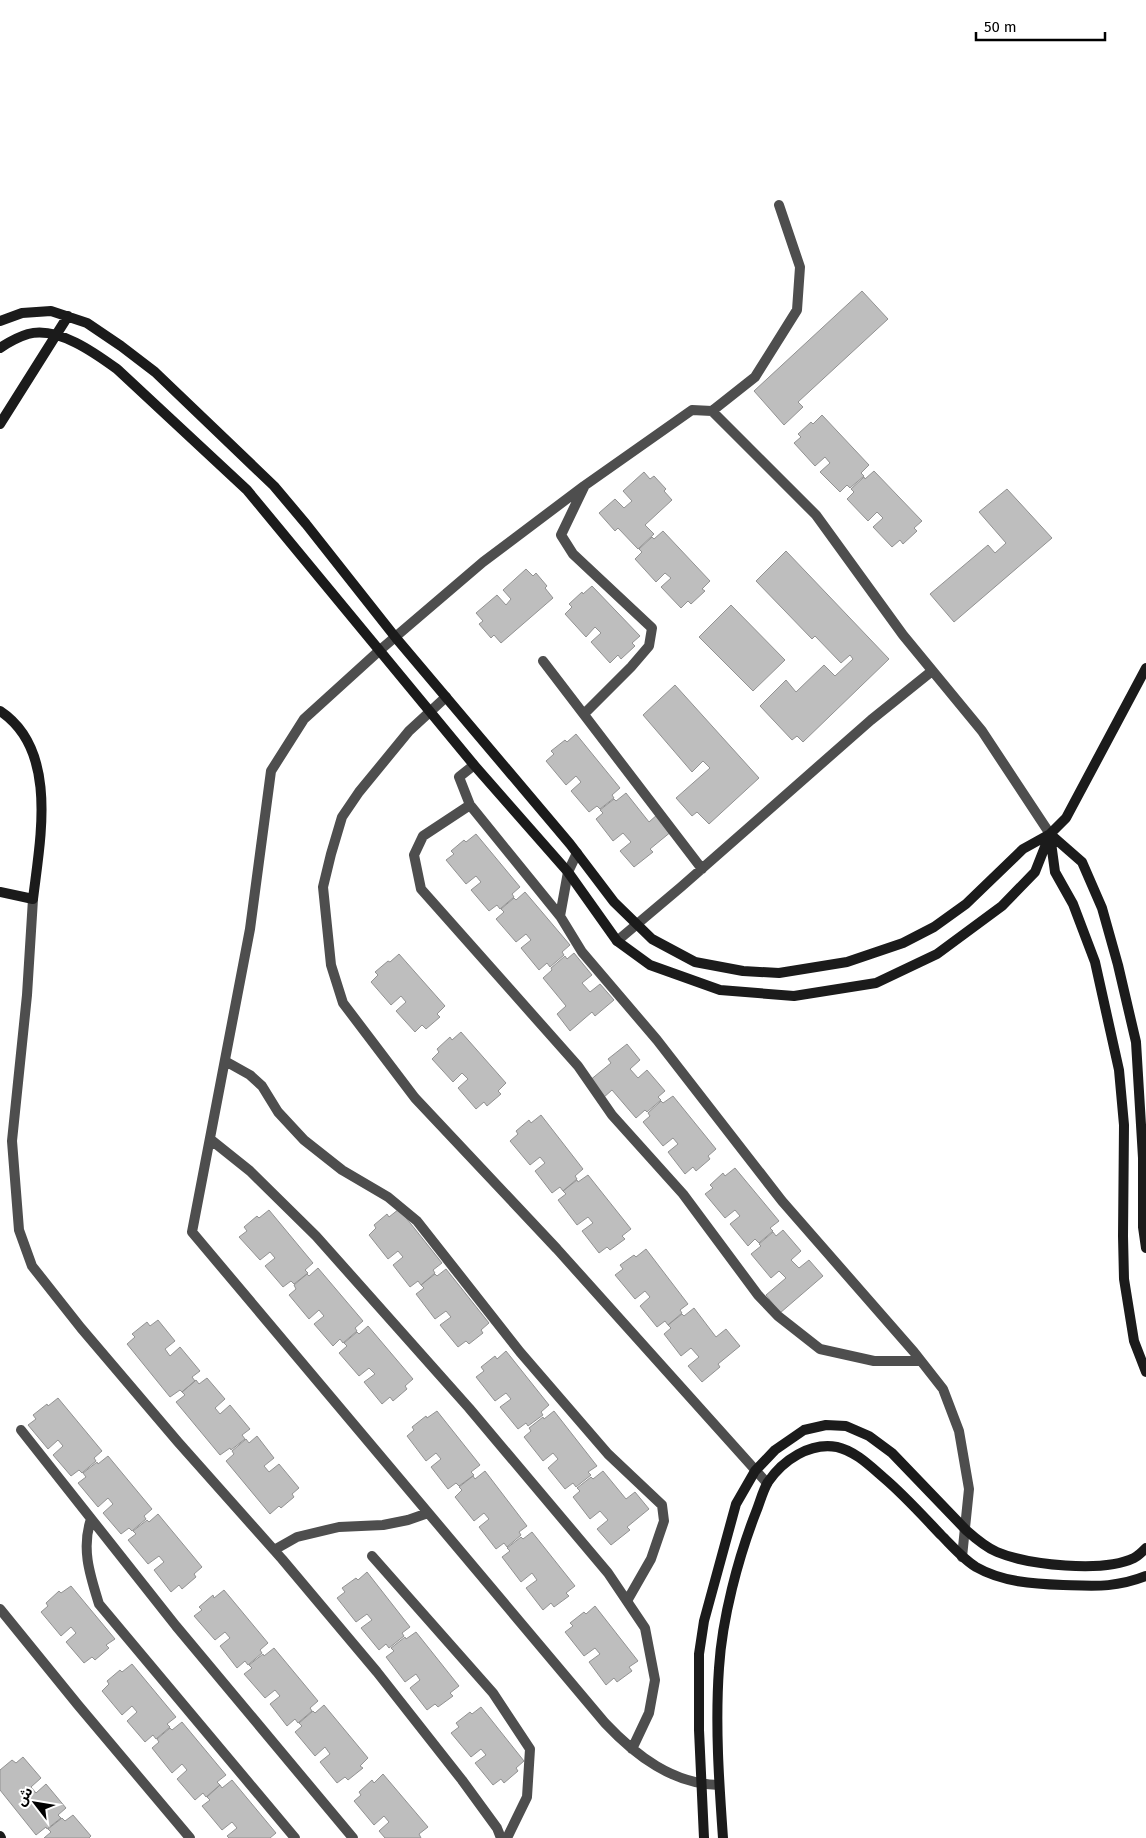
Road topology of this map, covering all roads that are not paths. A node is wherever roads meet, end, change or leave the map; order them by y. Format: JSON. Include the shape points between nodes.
{"nodes":[{"id":1,"x":779,"y":205,"type":"dead end"},
{"id":2,"x":68,"y":316,"type":"junction"},
{"id":3,"x":0,"y":322,"type":"edge"},
{"id":4,"x":56,"y":335,"type":"junction"},
{"id":5,"x":0,"y":348,"type":"edge"},
{"id":6,"x":712,"y":411,"type":"junction"},
{"id":7,"x":0,"y":424,"type":"edge"},
{"id":8,"x":584,"y":486,"type":"junction"},
{"id":9,"x":396,"y":638,"type":"junction"},
{"id":10,"x":380,"y":650,"type":"junction"},
{"id":11,"x":543,"y":661,"type":"dead end"},
{"id":12,"x":1146,"y":668,"type":"edge"},
{"id":13,"x":932,"y":671,"type":"junction"},
{"id":14,"x":446,"y":697,"type":"junction"},
{"id":15,"x":0,"y":711,"type":"edge"},
{"id":16,"x":430,"y":712,"type":"junction"},
{"id":17,"x":584,"y":714,"type":"junction"},
{"id":18,"x":474,"y":765,"type":"junction"},
{"id":19,"x":470,"y":805,"type":"junction"},
{"id":20,"x":1050,"y":834,"type":"junction"},
{"id":21,"x":577,"y":853,"type":"junction"},
{"id":22,"x":702,"y":869,"type":"junction"},
{"id":23,"x":568,"y":872,"type":"junction"},
{"id":24,"x":0,"y":892,"type":"edge"},
{"id":25,"x":33,"y":899,"type":"junction"},
{"id":26,"x":560,"y":916,"type":"junction"},
{"id":27,"x":636,"y":924,"type":"junction"},
{"id":28,"x":617,"y":941,"type":"junction"},
{"id":29,"x":225,"y":1061,"type":"junction"},
{"id":30,"x":210,"y":1139,"type":"junction"},
{"id":31,"x":1146,"y":1248,"type":"edge"},
{"id":32,"x":921,"y":1361,"type":"junction"},
{"id":33,"x":1146,"y":1372,"type":"edge"},
{"id":34,"x":22,"y":1430,"type":"dead end"},
{"id":35,"x":755,"y":1471,"type":"junction"},
{"id":36,"x":768,"y":1483,"type":"junction"},
{"id":37,"x":428,"y":1514,"type":"junction"},
{"id":38,"x":91,"y":1519,"type":"junction"},
{"id":39,"x":966,"y":1530,"type":"junction"},
{"id":40,"x":1146,"y":1548,"type":"edge"},
{"id":41,"x":274,"y":1550,"type":"junction"},
{"id":42,"x":372,"y":1556,"type":"dead end"},
{"id":43,"x":962,"y":1557,"type":"junction"},
{"id":44,"x":1146,"y":1576,"type":"edge"},
{"id":45,"x":627,"y":1601,"type":"junction"},
{"id":46,"x":0,"y":1609,"type":"edge"},
{"id":47,"x":632,"y":1749,"type":"junction"},
{"id":48,"x":701,"y":1784,"type":"junction"},
{"id":49,"x":719,"y":1785,"type":"junction"},
{"id":50,"x":190,"y":1838,"type":"edge"},
{"id":51,"x":295,"y":1838,"type":"edge"},
{"id":52,"x":353,"y":1838,"type":"edge"},
{"id":53,"x":501,"y":1838,"type":"edge"},
{"id":54,"x":507,"y":1838,"type":"edge"},
{"id":55,"x":704,"y":1838,"type":"edge"},
{"id":56,"x":723,"y":1838,"type":"edge"}],
"edges":[{"from":1,"to":6,"type":"street","via":[[800,267],[797,310],[754,377]]},
{"from":2,"to":3,"type":"street","via":[[51,311],[22,313]]},
{"from":2,"to":4,"type":"street"},
{"from":2,"to":9,"type":"street","via":[[87,323],[154,372],[274,486]]},
{"from":4,"to":5,"type":"street","via":[[30,333]]},
{"from":4,"to":7,"type":"street"},
{"from":4,"to":10,"type":"street","via":[[95,353],[117,369],[247,490]]},
{"from":6,"to":8,"type":"street","via":[[692,410]]},
{"from":6,"to":13,"type":"street","via":[[816,515]]},
{"from":8,"to":9,"type":"street","via":[[483,562]]},
{"from":8,"to":17,"type":"street","via":[[561,535],[573,554],[652,628],[649,646]]},
{"from":9,"to":10,"type":"street"},
{"from":9,"to":14,"type":"street"},
{"from":10,"to":16,"type":"street"},
{"from":10,"to":29,"type":"street","via":[[304,719],[271,772],[250,929]]},
{"from":11,"to":17,"type":"street"},
{"from":12,"to":20,"type":"street","via":[[1066,818]]},
{"from":13,"to":20,"type":"street","via":[[982,731]]},
{"from":13,"to":22,"type":"street","via":[[871,720]]},
{"from":14,"to":16,"type":"street"},
{"from":14,"to":21,"type":"street"},
{"from":15,"to":25,"type":"street","via":[[26,737],[40,780],[42,811]]},
{"from":16,"to":18,"type":"street"},
{"from":16,"to":35,"type":"street","via":[[409,731],[342,817],[323,887],[331,965],[343,1003],[415,1098],[557,1249]]},
{"from":17,"to":22,"type":"street"},
{"from":18,"to":19,"type":"street","via":[[460,776]]},
{"from":18,"to":23,"type":"street"},
{"from":19,"to":26,"type":"street"},
{"from":19,"to":32,"type":"street","via":[[423,836],[414,854],[421,889],[578,1066],[612,1115],[683,1194],[758,1295],[778,1316],[820,1349],[874,1361]]},
{"from":20,"to":27,"type":"street","via":[[1024,849],[966,904],[934,927],[903,943],[847,962],[779,973],[714,966],[695,962],[652,939]]},
{"from":20,"to":28,"type":"street","via":[[1035,872],[1002,906],[937,954],[876,983],[794,996],[720,990],[650,965]]},
{"from":20,"to":31,"type":"street","via":[[1082,862],[1102,908],[1136,1042]]},
{"from":20,"to":33,"type":"street","via":[[1055,872],[1073,904],[1095,962],[1119,1070],[1124,1125],[1124,1279],[1134,1341]]},
{"from":21,"to":23,"type":"street"},
{"from":21,"to":27,"type":"street","via":[[614,902]]},
{"from":22,"to":27,"type":"street"},
{"from":23,"to":26,"type":"street"},
{"from":23,"to":28,"type":"street"},
{"from":24,"to":25,"type":"street"},
{"from":25,"to":41,"type":"street","via":[[12,1141],[19,1230],[32,1266],[178,1442]]},
{"from":26,"to":32,"type":"street","via":[[582,952],[657,1040],[782,1201]]},
{"from":27,"to":28,"type":"street"},
{"from":29,"to":30,"type":"street"},
{"from":29,"to":45,"type":"street","via":[[262,1086],[278,1112],[304,1140],[418,1221],[520,1352],[608,1454],[662,1505],[664,1521],[651,1559]]},
{"from":30,"to":37,"type":"street","via":[[192,1232]]},
{"from":30,"to":45,"type":"street","via":[[250,1171],[322,1243],[468,1408],[608,1573]]},
{"from":32,"to":39,"type":"street","via":[[943,1389],[959,1431],[969,1489]]},
{"from":34,"to":38,"type":"street"},
{"from":35,"to":36,"type":"street"},
{"from":35,"to":39,"type":"street","via":[[775,1450],[804,1430],[826,1425],[846,1426],[869,1436],[892,1453]]},
{"from":35,"to":48,"type":"street","via":[[736,1504],[704,1621],[698,1684]]},
{"from":36,"to":43,"type":"street","via":[[796,1454],[819,1447],[837,1447],[865,1461],[898,1490]]},
{"from":36,"to":49,"type":"street","via":[[746,1538],[721,1648]]},
{"from":37,"to":41,"type":"street","via":[[382,1525],[339,1527],[297,1537]]},
{"from":37,"to":47,"type":"street","via":[[605,1723]]},
{"from":38,"to":51,"type":"street","via":[[86,1533],[87,1568],[99,1604]]},
{"from":38,"to":52,"type":"street"},
{"from":39,"to":40,"type":"street","via":[[997,1552],[1032,1562],[1086,1566],[1116,1564],[1135,1558]]},
{"from":39,"to":43,"type":"street"},
{"from":41,"to":53,"type":"street","via":[[377,1672],[462,1780]]},
{"from":42,"to":54,"type":"street","via":[[493,1693],[530,1749],[527,1797]]},
{"from":43,"to":44,"type":"street","via":[[976,1567],[1003,1578],[1038,1584],[1111,1586]]},
{"from":45,"to":47,"type":"street","via":[[645,1628],[655,1680],[650,1713]]},
{"from":46,"to":50,"type":"street"},
{"from":47,"to":48,"type":"street","via":[[663,1771]]},
{"from":48,"to":49,"type":"street"},
{"from":48,"to":55,"type":"street"},
{"from":49,"to":56,"type":"street"}]}
